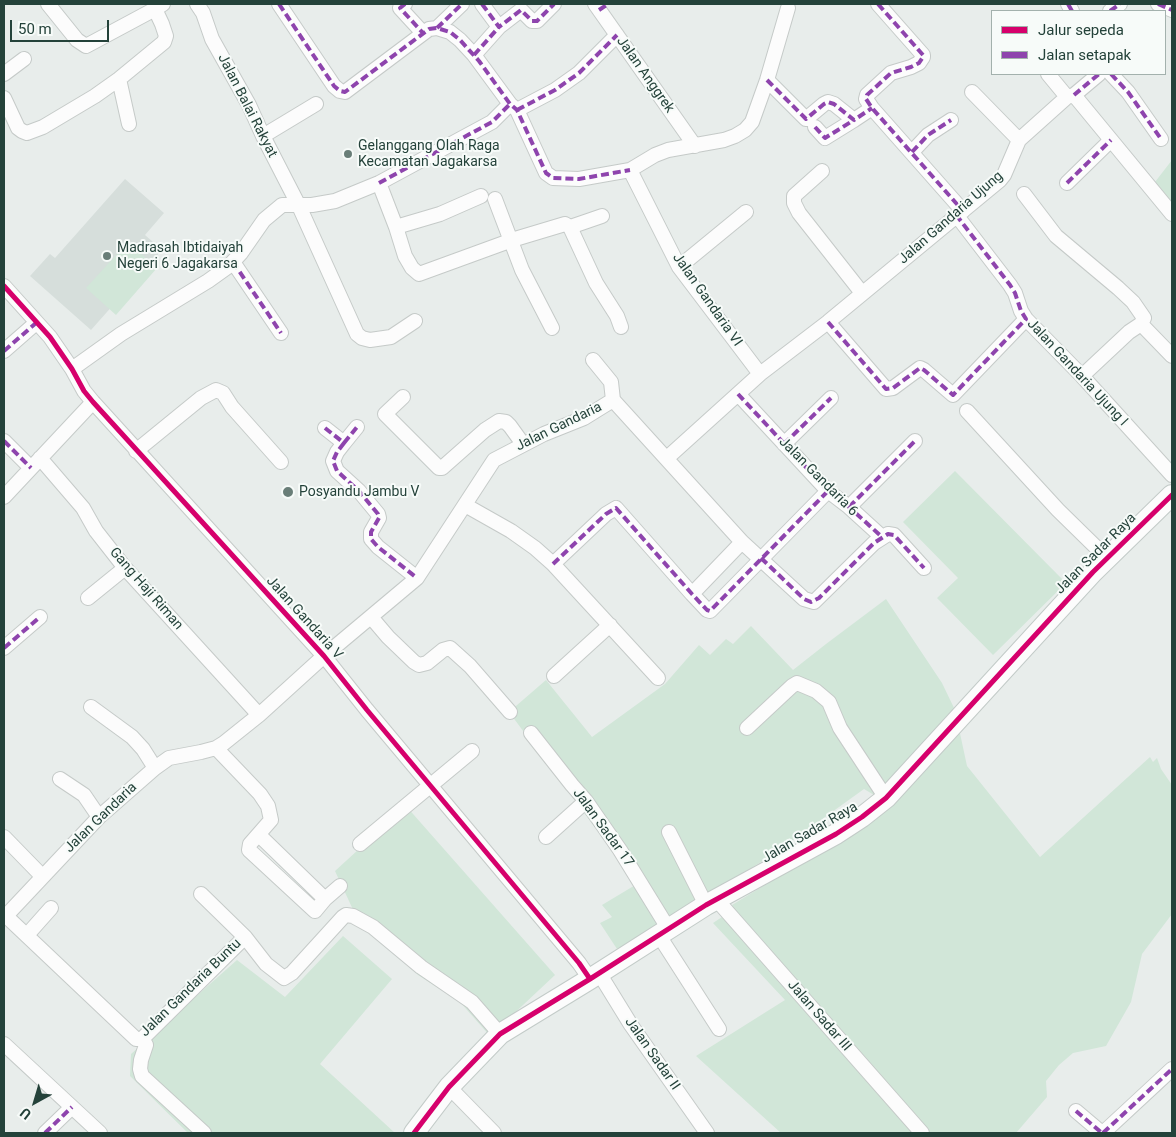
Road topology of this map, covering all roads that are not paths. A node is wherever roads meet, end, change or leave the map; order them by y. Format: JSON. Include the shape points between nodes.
{"nodes":[{"id":1,"x":48,"y":4,"type":"edge"},
{"id":2,"x":197,"y":4,"type":"edge"},
{"id":3,"x":279,"y":4,"type":"edge"},
{"id":4,"x":462,"y":4,"type":"edge"},
{"id":5,"x":482,"y":4,"type":"edge"},
{"id":6,"x":554,"y":4,"type":"edge"},
{"id":7,"x":878,"y":4,"type":"edge"},
{"id":8,"x":1158,"y":4,"type":"edge"},
{"id":9,"x":401,"y":5,"type":"edge"},
{"id":10,"x":159,"y":6,"type":"edge"},
{"id":11,"x":601,"y":6,"type":"edge"},
{"id":12,"x":788,"y":8,"type":"dead end"},
{"id":13,"x":1172,"y":11,"type":"edge"},
{"id":14,"x":499,"y":27,"type":"junction"},
{"id":15,"x":437,"y":28,"type":"junction"},
{"id":16,"x":423,"y":33,"type":"junction"},
{"id":17,"x":616,"y":35,"type":"junction"},
{"id":18,"x":474,"y":56,"type":"junction"},
{"id":19,"x":24,"y":59,"type":"dead end"},
{"id":20,"x":4,"y":74,"type":"edge"},
{"id":21,"x":1049,"y":75,"type":"edge"},
{"id":22,"x":1098,"y":75,"type":"edge"},
{"id":23,"x":1112,"y":75,"type":"edge"},
{"id":24,"x":119,"y":79,"type":"junction"},
{"id":25,"x":767,"y":80,"type":"junction"},
{"id":26,"x":972,"y":92,"type":"dead end"},
{"id":27,"x":1070,"y":96,"type":"junction"},
{"id":28,"x":4,"y":98,"type":"edge"},
{"id":29,"x":316,"y":104,"type":"dead end"},
{"id":30,"x":513,"y":107,"type":"junction"},
{"id":31,"x":872,"y":108,"type":"junction"},
{"id":32,"x":854,"y":120,"type":"junction"},
{"id":33,"x":951,"y":120,"type":"dead end"},
{"id":34,"x":128,"y":124,"type":"dead end"},
{"id":35,"x":815,"y":127,"type":"dead end"},
{"id":36,"x":263,"y":136,"type":"junction"},
{"id":37,"x":1018,"y":140,"type":"junction"},
{"id":38,"x":1111,"y":140,"type":"junction"},
{"id":39,"x":1161,"y":140,"type":"dead end"},
{"id":40,"x":695,"y":146,"type":"junction"},
{"id":41,"x":912,"y":152,"type":"junction"},
{"id":42,"x":630,"y":170,"type":"junction"},
{"id":43,"x":822,"y":171,"type":"dead end"},
{"id":44,"x":379,"y":183,"type":"junction"},
{"id":45,"x":1067,"y":183,"type":"dead end"},
{"id":46,"x":1024,"y":194,"type":"dead end"},
{"id":47,"x":299,"y":206,"type":"junction"},
{"id":48,"x":746,"y":212,"type":"dead end"},
{"id":49,"x":960,"y":213,"type":"junction"},
{"id":50,"x":1172,"y":214,"type":"edge"},
{"id":51,"x":602,"y":216,"type":"dead end"},
{"id":52,"x":396,"y":227,"type":"junction"},
{"id":53,"x":570,"y":227,"type":"junction"},
{"id":54,"x":510,"y":240,"type":"junction"},
{"id":55,"x":233,"y":262,"type":"junction"},
{"id":56,"x":679,"y":267,"type":"junction"},
{"id":57,"x":4,"y":286,"type":"edge"},
{"id":58,"x":862,"y":293,"type":"junction"},
{"id":59,"x":1026,"y":318,"type":"junction"},
{"id":60,"x":415,"y":321,"type":"dead end"},
{"id":61,"x":828,"y":322,"type":"junction"},
{"id":62,"x":36,"y":323,"type":"junction"},
{"id":63,"x":1141,"y":324,"type":"junction"},
{"id":64,"x":622,"y":327,"type":"dead end"},
{"id":65,"x":552,"y":328,"type":"dead end"},
{"id":66,"x":281,"y":333,"type":"dead end"},
{"id":67,"x":4,"y":351,"type":"edge"},
{"id":68,"x":1172,"y":356,"type":"edge"},
{"id":69,"x":593,"y":360,"type":"dead end"},
{"id":70,"x":72,"y":369,"type":"junction"},
{"id":71,"x":760,"y":374,"type":"junction"},
{"id":72,"x":1082,"y":376,"type":"junction"},
{"id":73,"x":738,"y":394,"type":"junction"},
{"id":74,"x":403,"y":397,"type":"dead end"},
{"id":75,"x":831,"y":398,"type":"dead end"},
{"id":76,"x":612,"y":400,"type":"junction"},
{"id":77,"x":93,"y":402,"type":"junction"},
{"id":78,"x":967,"y":411,"type":"dead end"},
{"id":79,"x":325,"y":428,"type":"dead end"},
{"id":80,"x":357,"y":428,"type":"dead end"},
{"id":81,"x":4,"y":441,"type":"edge"},
{"id":82,"x":915,"y":441,"type":"dead end"},
{"id":83,"x":344,"y":443,"type":"junction"},
{"id":84,"x":523,"y":444,"type":"junction"},
{"id":85,"x":784,"y":444,"type":"junction"},
{"id":86,"x":136,"y":451,"type":"junction"},
{"id":87,"x":667,"y":458,"type":"junction"},
{"id":88,"x":281,"y":462,"type":"dead end"},
{"id":89,"x":36,"y":463,"type":"junction"},
{"id":90,"x":1172,"y":475,"type":"edge"},
{"id":91,"x":828,"y":491,"type":"junction"},
{"id":92,"x":4,"y":497,"type":"edge"},
{"id":93,"x":1169,"y":504,"type":"edge"},
{"id":94,"x":466,"y":505,"type":"junction"},
{"id":95,"x":849,"y":507,"type":"junction"},
{"id":96,"x":882,"y":537,"type":"junction"},
{"id":97,"x":742,"y":542,"type":"junction"},
{"id":98,"x":761,"y":558,"type":"junction"},
{"id":99,"x":1107,"y":558,"type":"junction"},
{"id":100,"x":553,"y":564,"type":"junction"},
{"id":101,"x":125,"y":568,"type":"junction"},
{"id":102,"x":924,"y":568,"type":"dead end"},
{"id":103,"x":417,"y":578,"type":"junction"},
{"id":104,"x":692,"y":594,"type":"junction"},
{"id":105,"x":88,"y":598,"type":"dead end"},
{"id":106,"x":40,"y":617,"type":"dead end"},
{"id":107,"x":371,"y":617,"type":"junction"},
{"id":108,"x":610,"y":625,"type":"junction"},
{"id":109,"x":4,"y":648,"type":"edge"},
{"id":110,"x":324,"y":656,"type":"junction"},
{"id":111,"x":554,"y":676,"type":"dead end"},
{"id":112,"x":658,"y":678,"type":"dead end"},
{"id":113,"x":91,"y":707,"type":"dead end"},
{"id":114,"x":510,"y":712,"type":"dead end"},
{"id":115,"x":259,"y":715,"type":"junction"},
{"id":116,"x":747,"y":728,"type":"dead end"},
{"id":117,"x":530,"y":734,"type":"dead end"},
{"id":118,"x":216,"y":748,"type":"junction"},
{"id":119,"x":472,"y":750,"type":"dead end"},
{"id":120,"x":154,"y":768,"type":"junction"},
{"id":121,"x":60,"y":779,"type":"dead end"},
{"id":122,"x":431,"y":786,"type":"junction"},
{"id":123,"x":886,"y":798,"type":"junction"},
{"id":124,"x":586,"y":801,"type":"junction"},
{"id":125,"x":99,"y":817,"type":"junction"},
{"id":126,"x":669,"y":832,"type":"dead end"},
{"id":127,"x":259,"y":836,"type":"junction"},
{"id":128,"x":4,"y":837,"type":"edge"},
{"id":129,"x":546,"y":837,"type":"dead end"},
{"id":130,"x":360,"y":844,"type":"dead end"},
{"id":131,"x":42,"y":876,"type":"junction"},
{"id":132,"x":340,"y":886,"type":"dead end"},
{"id":133,"x":201,"y":894,"type":"dead end"},
{"id":134,"x":325,"y":899,"type":"junction"},
{"id":135,"x":711,"y":902,"type":"junction"},
{"id":136,"x":51,"y":908,"type":"dead end"},
{"id":137,"x":5,"y":917,"type":"edge"},
{"id":138,"x":663,"y":931,"type":"junction"},
{"id":139,"x":27,"y":935,"type":"junction"},
{"id":140,"x":245,"y":937,"type":"junction"},
{"id":141,"x":594,"y":976,"type":"junction"},
{"id":142,"x":720,"y":1029,"type":"dead end"},
{"id":143,"x":500,"y":1034,"type":"junction"},
{"id":144,"x":142,"y":1039,"type":"junction"},
{"id":145,"x":4,"y":1044,"type":"edge"},
{"id":146,"x":1172,"y":1069,"type":"edge"},
{"id":147,"x":449,"y":1087,"type":"junction"},
{"id":148,"x":72,"y":1107,"type":"junction"},
{"id":149,"x":1076,"y":1111,"type":"dead end"},
{"id":150,"x":45,"y":1133,"type":"edge"},
{"id":151,"x":100,"y":1133,"type":"edge"},
{"id":152,"x":204,"y":1133,"type":"edge"},
{"id":153,"x":414,"y":1133,"type":"edge"},
{"id":154,"x":494,"y":1133,"type":"edge"},
{"id":155,"x":707,"y":1133,"type":"edge"},
{"id":156,"x":922,"y":1133,"type":"edge"},
{"id":157,"x":1103,"y":1133,"type":"edge"}],
"edges":[{"from":1,"to":10,"type":"street","via":[[77,40],[86,46]]},
{"from":2,"to":36,"type":"street","name":"Jalan Balai Rakyat","via":[[212,40],[249,104]]},
{"from":3,"to":16,"type":"street","via":[[340,91],[345,92]]},
{"from":4,"to":15,"type":"street"},
{"from":5,"to":14,"type":"street"},
{"from":6,"to":14,"type":"street","via":[[537,21],[532,21],[521,10]]},
{"from":7,"to":31,"type":"street","via":[[924,57],[911,67],[891,73],[867,95]]},
{"from":8,"to":13,"type":"street"},
{"from":9,"to":16,"type":"street"},
{"from":10,"to":24,"type":"street","via":[[166,39]]},
{"from":11,"to":17,"type":"street","name":"Jalan Anggrek"},
{"from":12,"to":25,"type":"street"},
{"from":14,"to":18,"type":"street"},
{"from":15,"to":16,"type":"street"},
{"from":15,"to":18,"type":"street","via":[[455,35]]},
{"from":17,"to":30,"type":"street","via":[[579,73],[555,90]]},
{"from":17,"to":40,"type":"street","name":"Jalan Anggrek"},
{"from":18,"to":30,"type":"street"},
{"from":19,"to":20,"type":"street"},
{"from":21,"to":27,"type":"street"},
{"from":22,"to":27,"type":"street","name":"Jalan Gandaria Ujung"},
{"from":23,"to":39,"type":"street","via":[[1128,92]]},
{"from":24,"to":28,"type":"street","via":[[28,134],[18,128]]},
{"from":24,"to":34,"type":"street"},
{"from":25,"to":32,"type":"street","via":[[806,119],[828,102]]},
{"from":25,"to":40,"type":"street","via":[[752,122],[745,130],[735,136]]},
{"from":26,"to":37,"type":"street"},
{"from":27,"to":37,"type":"street","name":"Jalan Gandaria Ujung"},
{"from":27,"to":38,"type":"street"},
{"from":29,"to":36,"type":"street"},
{"from":30,"to":42,"type":"street","via":[[544,170],[553,178],[579,179]]},
{"from":30,"to":44,"type":"street","via":[[492,122]]},
{"from":31,"to":32,"type":"street"},
{"from":31,"to":41,"type":"street","name":"Jalan Gandaria Ujung I"},
{"from":32,"to":35,"type":"street","via":[[825,138]]},
{"from":33,"to":41,"type":"street","via":[[928,134]]},
{"from":36,"to":47,"type":"street","name":"Jalan Balai Rakyat"},
{"from":37,"to":49,"type":"street","name":"Jalan Gandaria Ujung","via":[[1004,175]]},
{"from":38,"to":45,"type":"street"},
{"from":38,"to":50,"type":"street"},
{"from":40,"to":42,"type":"street","via":[[668,150]]},
{"from":41,"to":49,"type":"street","name":"Jalan Gandaria Ujung I"},
{"from":42,"to":56,"type":"street","name":"Jalan Gandaria VI"},
{"from":43,"to":58,"type":"street","via":[[794,196],[794,203]]},
{"from":44,"to":47,"type":"street","via":[[335,201]]},
{"from":44,"to":52,"type":"street"},
{"from":46,"to":63,"type":"street","via":[[1056,236],[1133,302],[1144,318]]},
{"from":47,"to":55,"type":"street","via":[[282,205],[272,213]]},
{"from":47,"to":60,"type":"street","name":"Jalan Balai Rakyat","via":[[359,335],[370,340],[391,337]]},
{"from":48,"to":56,"type":"street"},
{"from":49,"to":58,"type":"street","name":"Jalan Gandaria Ujung"},
{"from":49,"to":59,"type":"street","name":"Jalan Gandaria Ujung I","via":[[1010,285]]},
{"from":51,"to":53,"type":"street"},
{"from":52,"to":54,"type":"street","via":[[488,197]]},
{"from":52,"to":54,"type":"street","via":[[405,256],[419,274]]},
{"from":53,"to":54,"type":"street","via":[[565,224]]},
{"from":53,"to":64,"type":"street","via":[[596,283]]},
{"from":54,"to":65,"type":"street"},
{"from":55,"to":66,"type":"street"},
{"from":55,"to":70,"type":"street","via":[[208,282],[121,334]]},
{"from":56,"to":71,"type":"street","name":"Jalan Gandaria VI"},
{"from":57,"to":62,"type":"street","name":"Jalan Gandaria V"},
{"from":58,"to":61,"type":"street"},
{"from":59,"to":61,"type":"street","via":[[953,395],[920,368],[893,388],[886,389]]},
{"from":59,"to":72,"type":"street","name":"Jalan Gandaria Ujung I"},
{"from":61,"to":71,"type":"street"},
{"from":62,"to":67,"type":"street"},
{"from":62,"to":70,"type":"street","name":"Jalan Gandaria V","via":[[50,336]]},
{"from":63,"to":68,"type":"street"},
{"from":63,"to":72,"type":"street"},
{"from":69,"to":76,"type":"street","via":[[611,382]]},
{"from":70,"to":77,"type":"street","name":"Jalan Gandaria V"},
{"from":71,"to":73,"type":"street"},
{"from":72,"to":90,"type":"street","name":"Jalan Gandaria Ujung I"},
{"from":73,"to":85,"type":"street","name":"Jalan Gandaria 6"},
{"from":73,"to":87,"type":"street"},
{"from":74,"to":84,"type":"street","via":[[385,414],[439,468],[499,421],[506,422]]},
{"from":75,"to":85,"type":"street"},
{"from":76,"to":84,"type":"street","name":"Jalan Gandaria","via":[[584,418]]},
{"from":76,"to":87,"type":"street","name":"Jalan Gandaria"},
{"from":77,"to":86,"type":"street","name":"Jalan Gandaria V"},
{"from":77,"to":89,"type":"street"},
{"from":78,"to":99,"type":"street"},
{"from":79,"to":83,"type":"street"},
{"from":80,"to":83,"type":"street"},
{"from":81,"to":89,"type":"street"},
{"from":82,"to":95,"type":"street"},
{"from":83,"to":103,"type":"street","via":[[333,461],[337,471],[378,514],[379,518],[370,532],[371,539]]},
{"from":84,"to":94,"type":"street","name":"Jalan Gandaria","via":[[494,460]]},
{"from":85,"to":91,"type":"street","name":"Jalan Gandaria 6"},
{"from":86,"to":88,"type":"street","via":[[201,398],[216,390],[224,393],[232,407]]},
{"from":86,"to":110,"type":"street","name":"Jalan Gandaria V"},
{"from":87,"to":97,"type":"street"},
{"from":89,"to":92,"type":"street"},
{"from":89,"to":101,"type":"street","name":"Gang Haji Riman","via":[[83,508],[96,532]]},
{"from":91,"to":95,"type":"street","name":"Jalan Gandaria 6"},
{"from":91,"to":98,"type":"street"},
{"from":93,"to":99,"type":"street","name":"Jalan Sadar Raya"},
{"from":94,"to":100,"type":"street","via":[[511,531]]},
{"from":94,"to":103,"type":"street","name":"Jalan Gandaria"},
{"from":95,"to":96,"type":"street","name":"Jalan Gandaria 6"},
{"from":96,"to":98,"type":"street","via":[[814,602],[804,599]]},
{"from":96,"to":102,"type":"street","name":"Jalan Gandaria 6","via":[[894,535]]},
{"from":97,"to":98,"type":"street"},
{"from":97,"to":104,"type":"street"},
{"from":98,"to":104,"type":"street","via":[[710,611]]},
{"from":99,"to":123,"type":"street","name":"Jalan Sadar Raya","via":[[963,723]]},
{"from":100,"to":104,"type":"street","via":[[616,508]]},
{"from":100,"to":108,"type":"street"},
{"from":101,"to":105,"type":"street"},
{"from":101,"to":115,"type":"street","name":"Gang Haji Riman"},
{"from":103,"to":107,"type":"street","name":"Jalan Gandaria"},
{"from":106,"to":109,"type":"street"},
{"from":107,"to":110,"type":"street","name":"Jalan Gandaria"},
{"from":107,"to":114,"type":"street","via":[[419,665],[450,648]]},
{"from":108,"to":111,"type":"street"},
{"from":108,"to":112,"type":"street"},
{"from":110,"to":115,"type":"street","name":"Jalan Gandaria"},
{"from":110,"to":122,"type":"street","name":"Jalan Gandaria V"},
{"from":113,"to":120,"type":"street","via":[[132,737]]},
{"from":115,"to":118,"type":"street","name":"Jalan Gandaria"},
{"from":116,"to":123,"type":"street","via":[[792,686],[798,683],[816,691],[829,702],[840,728]]},
{"from":117,"to":124,"type":"street","name":"Jalan Sadar 17"},
{"from":118,"to":120,"type":"street","name":"Jalan Gandaria","via":[[176,755]]},
{"from":118,"to":127,"type":"street","via":[[268,806],[271,820]]},
{"from":119,"to":122,"type":"street"},
{"from":120,"to":125,"type":"street","name":"Jalan Gandaria"},
{"from":121,"to":125,"type":"street","via":[[84,795]]},
{"from":122,"to":130,"type":"street"},
{"from":122,"to":141,"type":"street","name":"Jalan Gandaria V","via":[[578,963]]},
{"from":123,"to":135,"type":"street","name":"Jalan Sadar Raya","via":[[836,834]]},
{"from":124,"to":129,"type":"street"},
{"from":124,"to":138,"type":"street","name":"Jalan Sadar 17","via":[[620,850]]},
{"from":125,"to":131,"type":"street","name":"Jalan Gandaria"},
{"from":126,"to":135,"type":"street","name":"Jalan Sadar III"},
{"from":127,"to":134,"type":"street"},
{"from":127,"to":134,"type":"street","via":[[250,844],[249,850],[315,910]]},
{"from":128,"to":131,"type":"street"},
{"from":131,"to":137,"type":"street","name":"Jalan Gandaria"},
{"from":132,"to":134,"type":"street"},
{"from":133,"to":140,"type":"street","name":"Jalan Gandaria Buntu"},
{"from":135,"to":138,"type":"street","name":"Jalan Sadar Raya"},
{"from":135,"to":156,"type":"street","name":"Jalan Sadar III"},
{"from":136,"to":139,"type":"street"},
{"from":137,"to":139,"type":"street","name":"Jalan Gandaria Buntu"},
{"from":138,"to":141,"type":"street","name":"Jalan Sadar Raya"},
{"from":138,"to":142,"type":"street","name":"Jalan Sadar 17"},
{"from":139,"to":144,"type":"street","name":"Jalan Gandaria Buntu","via":[[132,1036]]},
{"from":140,"to":143,"type":"street","via":[[263,960],[284,978],[346,914],[353,916],[373,927],[421,968],[472,1002]]},
{"from":140,"to":144,"type":"street","name":"Jalan Gandaria Buntu"},
{"from":141,"to":143,"type":"street","name":"Jalan Sadar Raya"},
{"from":141,"to":155,"type":"street","name":"Jalan Sadar II"},
{"from":143,"to":147,"type":"street","name":"Jalan Sadar Raya"},
{"from":144,"to":152,"type":"street","via":[[146,1045],[141,1060],[142,1076]]},
{"from":145,"to":148,"type":"street"},
{"from":146,"to":157,"type":"street"},
{"from":147,"to":153,"type":"street","name":"Jalan Sadar Raya"},
{"from":147,"to":154,"type":"street"},
{"from":148,"to":150,"type":"street"},
{"from":148,"to":151,"type":"street"},
{"from":149,"to":157,"type":"street"}]}
